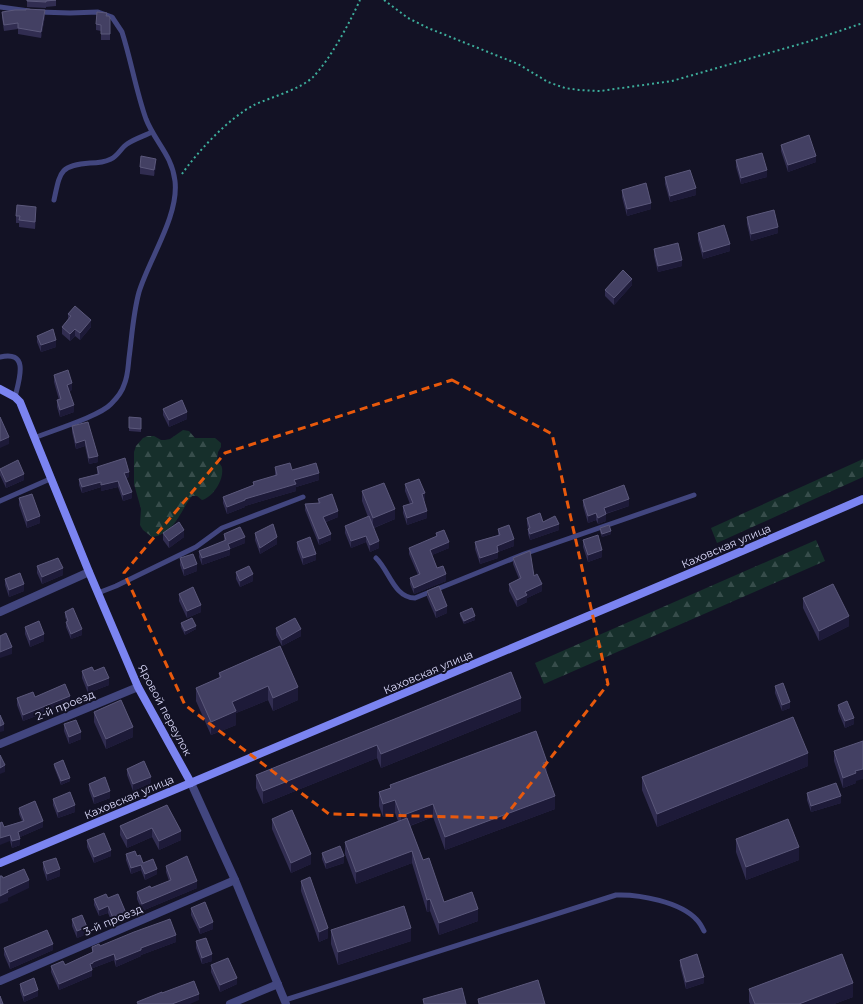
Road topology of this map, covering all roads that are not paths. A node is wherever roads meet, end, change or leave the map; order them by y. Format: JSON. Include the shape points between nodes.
{"nodes":[{"id":1,"x":0,"y":7,"type":"edge"},
{"id":2,"x":152,"y":132,"type":"junction"},
{"id":3,"x":54,"y":200,"type":"dead end"},
{"id":4,"x":0,"y":357,"type":"edge"},
{"id":5,"x":0,"y":389,"type":"edge"},
{"id":6,"x":15,"y":397,"type":"junction"},
{"id":7,"x":34,"y":438,"type":"junction"},
{"id":8,"x":50,"y":480,"type":"junction"},
{"id":9,"x":694,"y":495,"type":"dead end"},
{"id":10,"x":303,"y":497,"type":"dead end"},
{"id":11,"x":863,"y":499,"type":"edge"},
{"id":12,"x":0,"y":501,"type":"edge"},
{"id":13,"x":376,"y":558,"type":"dead end"},
{"id":14,"x":89,"y":572,"type":"junction"},
{"id":15,"x":98,"y":593,"type":"junction"},
{"id":16,"x":0,"y":612,"type":"edge"},
{"id":17,"x":138,"y":687,"type":"junction"},
{"id":18,"x":0,"y":744,"type":"edge"},
{"id":19,"x":191,"y":783,"type":"junction"},
{"id":20,"x":0,"y":863,"type":"edge"},
{"id":21,"x":235,"y":880,"type":"junction"},
{"id":22,"x":704,"y":931,"type":"dead end"},
{"id":23,"x":0,"y":981,"type":"edge"},
{"id":24,"x":278,"y":984,"type":"junction"},
{"id":25,"x":286,"y":1002,"type":"edge"},
{"id":26,"x":230,"y":1004,"type":"edge"}],
"edges":[{"from":1,"to":2,"type":"lane","via":[[70,14],[98,12],[112,17],[122,32],[130,55]]},
{"from":2,"to":3,"type":"lane","via":[[127,144],[111,159],[68,167],[59,178]]},
{"from":2,"to":7,"type":"lane","via":[[168,155],[175,183],[174,200],[138,297],[124,386],[104,411]]},
{"from":4,"to":6,"type":"lane","via":[[13,357],[20,364]]},
{"from":5,"to":6,"type":"main road"},
{"from":6,"to":7,"type":"main road","name":"Яровой переулок","via":[[24,411]]},
{"from":7,"to":8,"type":"main road","name":"Яровой переулок"},
{"from":8,"to":12,"type":"lane"},
{"from":8,"to":14,"type":"main road","name":"Яровой переулок"},
{"from":9,"to":13,"type":"lane","via":[[524,554],[415,598],[400,592]]},
{"from":10,"to":15,"type":"lane","via":[[222,528],[196,546]]},
{"from":11,"to":19,"type":"main road","name":"Каховская улица"},
{"from":14,"to":15,"type":"main road","name":"Яровой переулок"},
{"from":14,"to":16,"type":"street"},
{"from":15,"to":17,"type":"main road","name":"Яровой переулок"},
{"from":17,"to":18,"type":"street","name":"2-й проезд"},
{"from":17,"to":19,"type":"main road","name":"Яровой переулок"},
{"from":19,"to":20,"type":"main road","name":"Каховская улица"},
{"from":19,"to":21,"type":"street","name":"Яровой переулок"},
{"from":21,"to":23,"type":"street","name":"3-й проезд"},
{"from":21,"to":24,"type":"street","name":"Яровой переулок"},
{"from":22,"to":25,"type":"lane","via":[[697,920],[680,908],[638,895],[616,895]]},
{"from":24,"to":25,"type":"street","name":"Яровой переулок"},
{"from":24,"to":26,"type":"street"}]}
